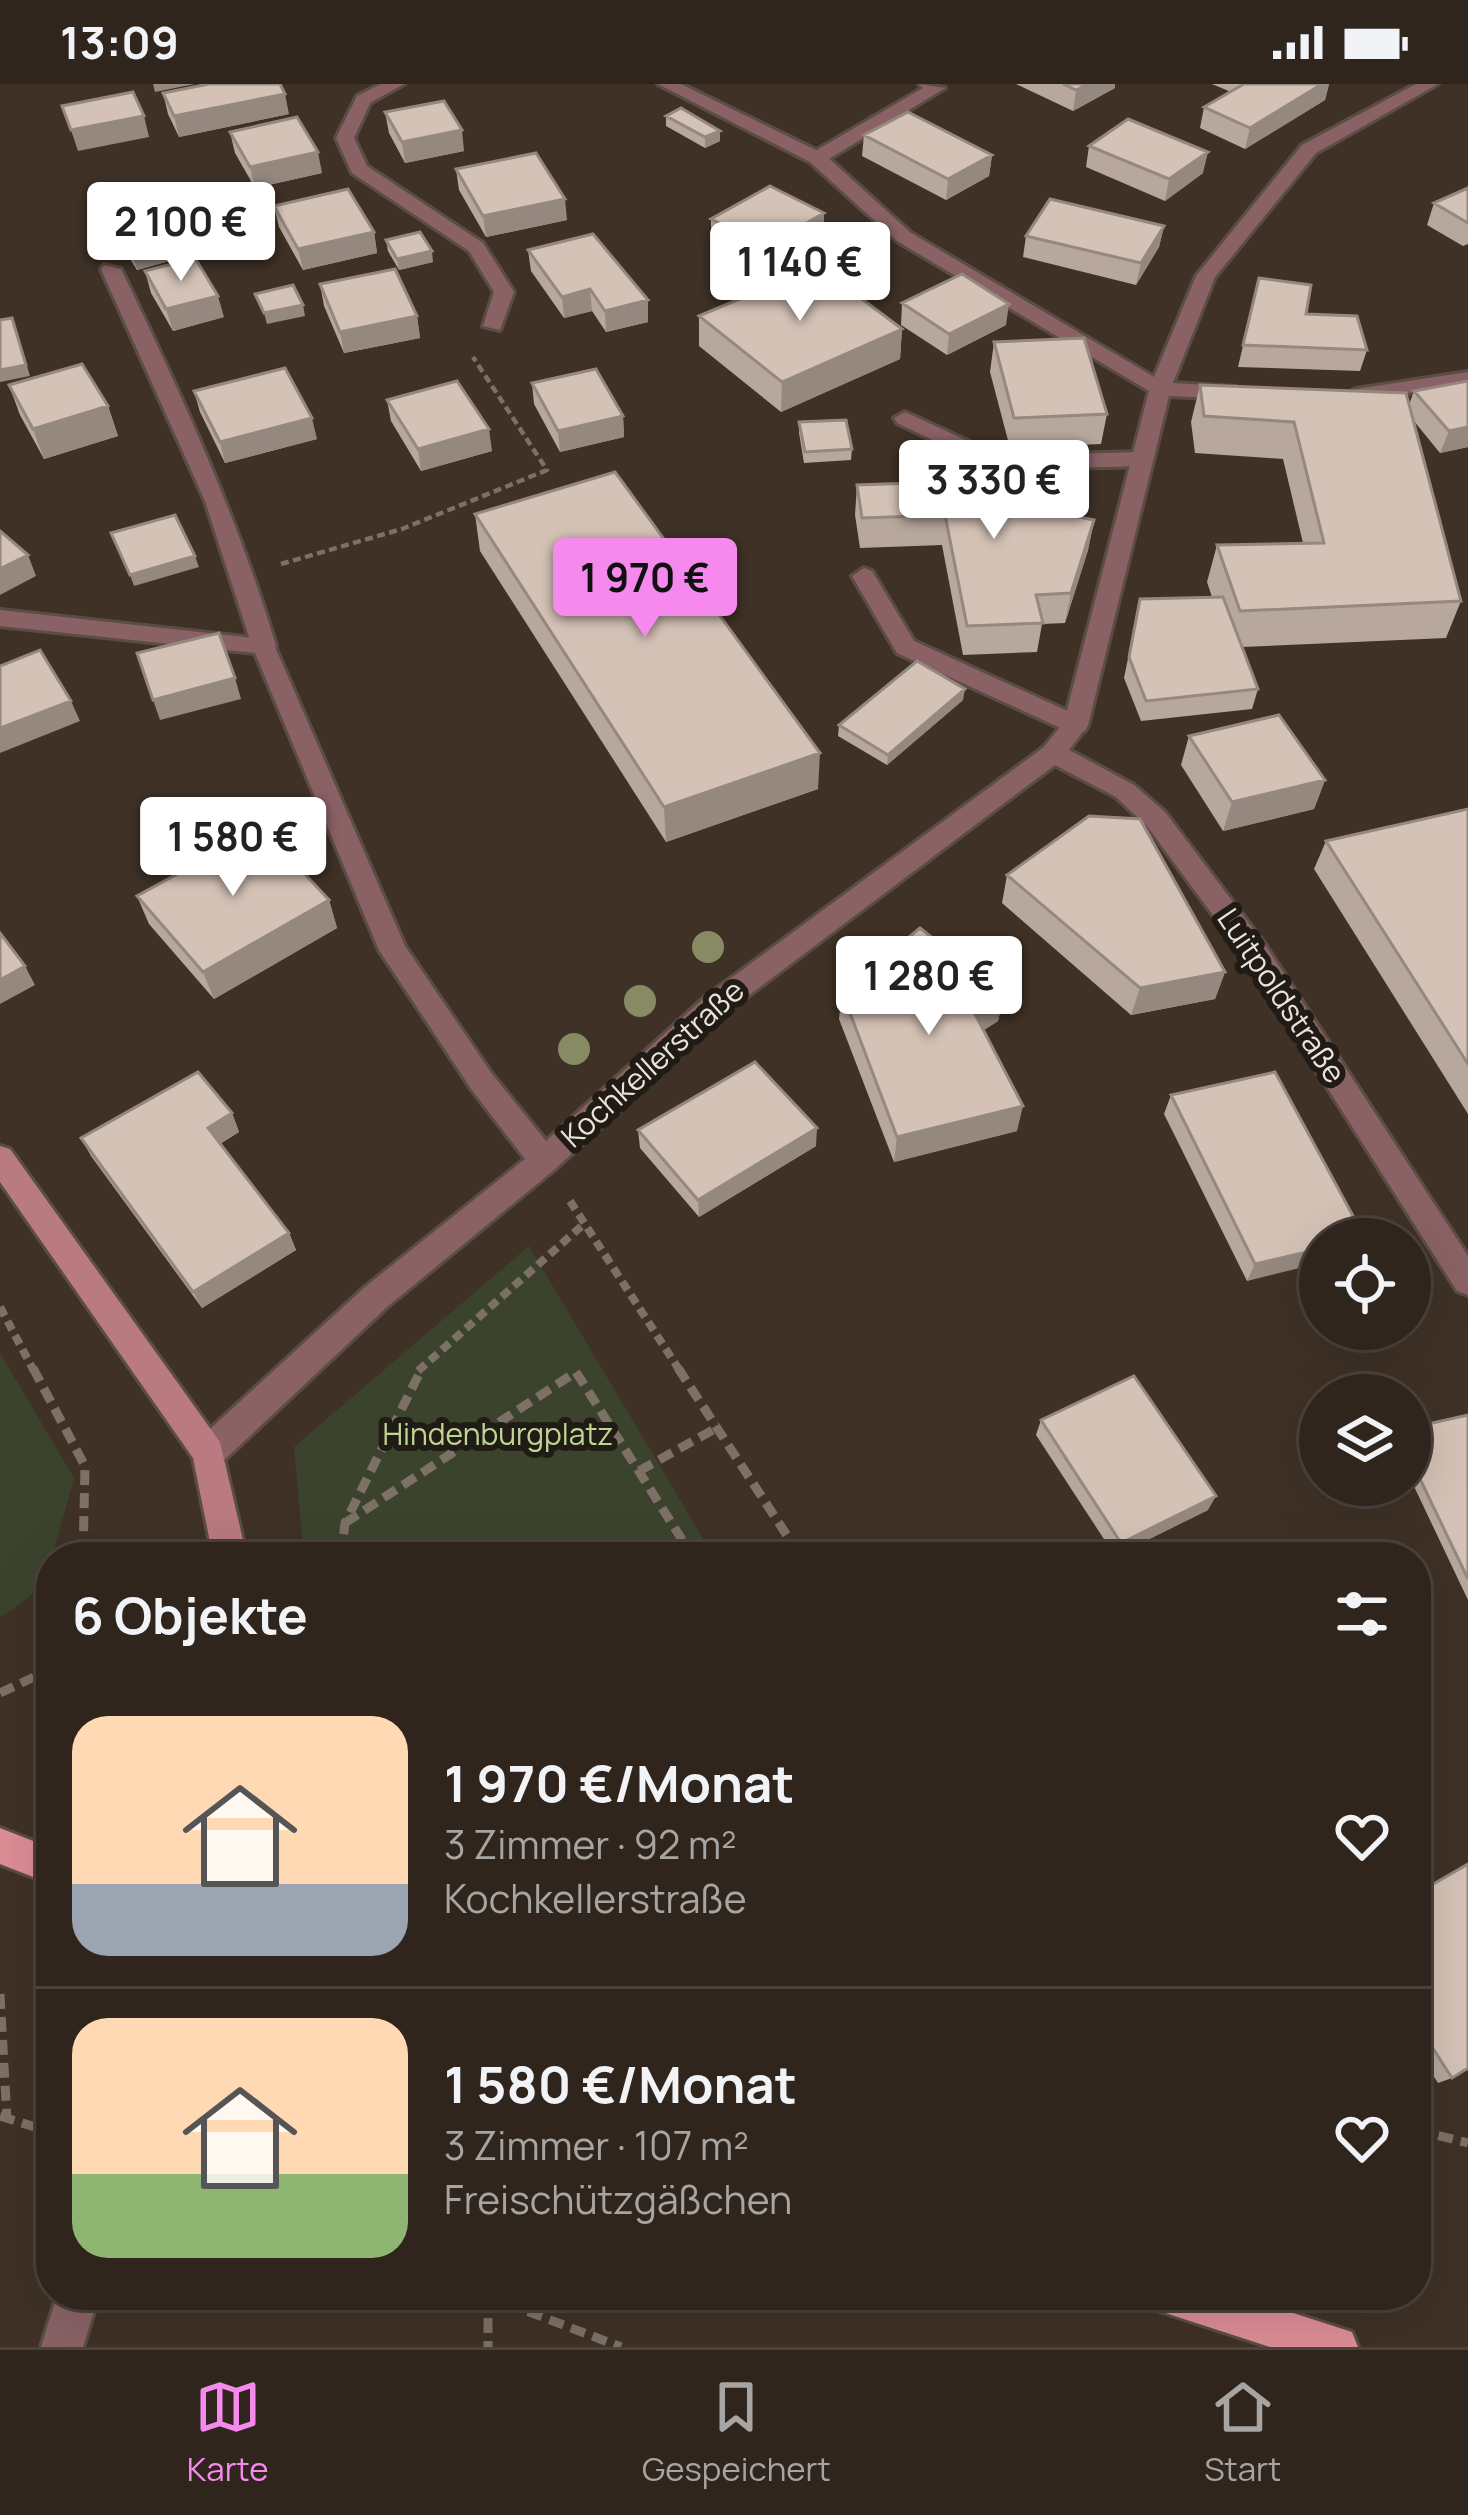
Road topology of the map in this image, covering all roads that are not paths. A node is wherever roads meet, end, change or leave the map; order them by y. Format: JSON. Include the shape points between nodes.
{"nodes":[{"id":1,"x":395,"y":84,"type":"edge"},
{"id":2,"x":667,"y":84,"type":"edge"},
{"id":3,"x":928,"y":84,"type":"edge"},
{"id":4,"x":1429,"y":84,"type":"edge"},
{"id":5,"x":817,"y":158,"type":"junction"},
{"id":6,"x":110,"y":268,"type":"dead end"},
{"id":7,"x":493,"y":326,"type":"road end"},
{"id":8,"x":1468,"y":378,"type":"edge"},
{"id":9,"x":1160,"y":389,"type":"junction"},
{"id":10,"x":1257,"y":394,"type":"edge"},
{"id":11,"x":1337,"y":395,"type":"edge"},
{"id":12,"x":905,"y":418,"type":"dead end"},
{"id":13,"x":1142,"y":459,"type":"junction"},
{"id":14,"x":864,"y":576,"type":"dead end"},
{"id":15,"x":0,"y":619,"type":"edge"},
{"id":16,"x":264,"y":646,"type":"junction"},
{"id":17,"x":1076,"y":725,"type":"junction"},
{"id":18,"x":1052,"y":753,"type":"junction"},
{"id":19,"x":0,"y":1158,"type":"edge"},
{"id":20,"x":544,"y":1161,"type":"junction"},
{"id":21,"x":1468,"y":1282,"type":"edge"},
{"id":22,"x":208,"y":1454,"type":"junction"},
{"id":23,"x":227,"y":1542,"type":"edge"},
{"id":24,"x":0,"y":1846,"type":"edge"},
{"id":25,"x":36,"y":1860,"type":"edge"},
{"id":26,"x":74,"y":2310,"type":"edge"},
{"id":27,"x":1219,"y":2310,"type":"edge"},
{"id":28,"x":62,"y":2347,"type":"edge"},
{"id":29,"x":1336,"y":2347,"type":"edge"}],
"edges":[{"from":1,"to":7,"type":"street","via":[[363,100],[345,138],[359,169],[476,247],[504,292]]},
{"from":2,"to":5,"type":"street"},
{"from":3,"to":5,"type":"street","via":[[936,88]]},
{"from":4,"to":9,"type":"street","name":"Kochkellerstraße","via":[[1309,149],[1205,276]]},
{"from":5,"to":9,"type":"street","via":[[904,237]]},
{"from":6,"to":16,"type":"street","via":[[206,466]]},
{"from":8,"to":11,"type":"street"},
{"from":9,"to":10,"type":"street"},
{"from":9,"to":13,"type":"street","name":"Kochkellerstraße"},
{"from":12,"to":13,"type":"street","via":[[996,464]]},
{"from":13,"to":17,"type":"street","name":"Kochkellerstraße"},
{"from":14,"to":17,"type":"street","via":[[905,647]]},
{"from":15,"to":16,"type":"street"},
{"from":16,"to":20,"type":"street","via":[[393,950]]},
{"from":17,"to":18,"type":"street","name":"Kochkellerstraße"},
{"from":18,"to":20,"type":"street","name":"Kochkellerstraße","via":[[714,1006]]},
{"from":18,"to":21,"type":"street","name":"Luitpoldstraße","via":[[1125,791],[1156,819],[1254,950]]},
{"from":19,"to":22,"type":"street"},
{"from":20,"to":22,"type":"street","name":"Kochkellerstraße","via":[[376,1297]]},
{"from":22,"to":23,"type":"street"},
{"from":24,"to":25,"type":"main road"},
{"from":26,"to":28,"type":"street"},
{"from":27,"to":29,"type":"main road"}]}
